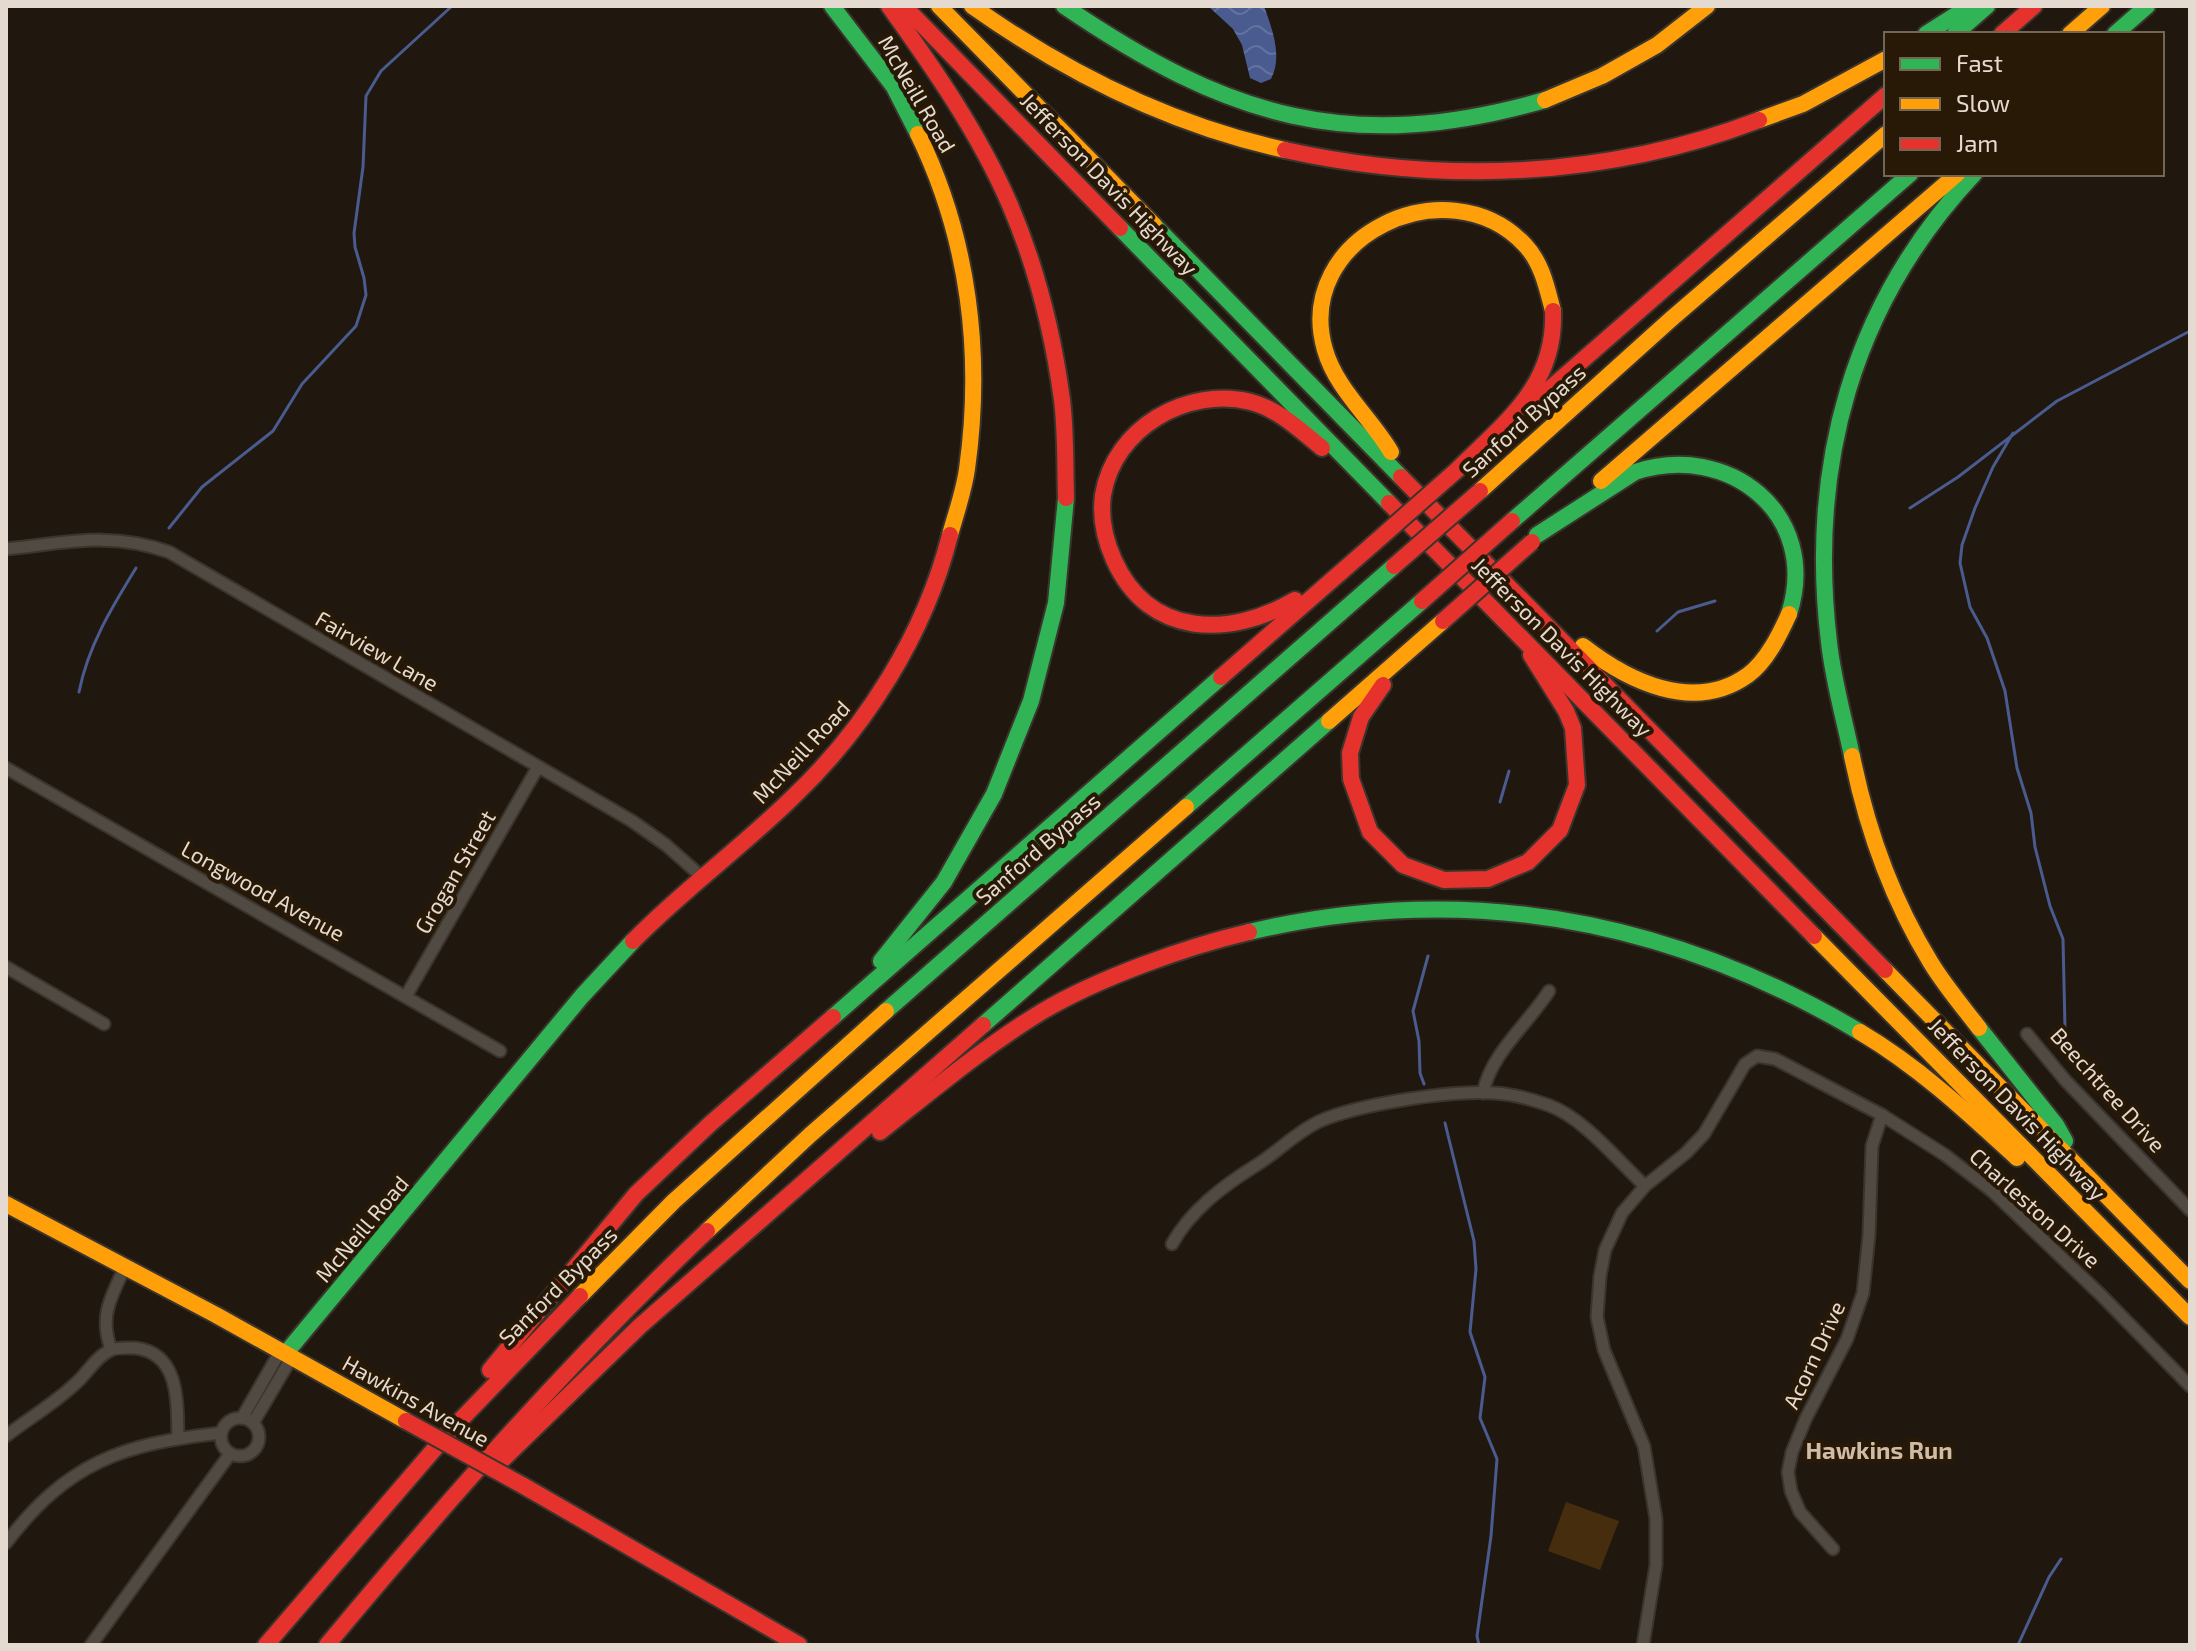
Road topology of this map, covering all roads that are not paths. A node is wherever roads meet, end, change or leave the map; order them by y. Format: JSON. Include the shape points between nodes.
{"nodes":[{"id":1,"x":832,"y":6,"type":"edge"},
{"id":2,"x":889,"y":6,"type":"edge"},
{"id":3,"x":904,"y":6,"type":"edge"},
{"id":4,"x":939,"y":6,"type":"edge"},
{"id":5,"x":972,"y":6,"type":"edge"},
{"id":6,"x":1064,"y":6,"type":"edge"},
{"id":7,"x":1707,"y":6,"type":"edge"},
{"id":8,"x":1970,"y":6,"type":"edge"},
{"id":9,"x":1987,"y":6,"type":"edge"},
{"id":10,"x":2034,"y":6,"type":"edge"},
{"id":11,"x":2102,"y":6,"type":"edge"},
{"id":12,"x":2147,"y":6,"type":"edge"},
{"id":13,"x":2119,"y":31,"type":"edge"},
{"id":14,"x":1929,"y":32,"type":"edge"},
{"id":15,"x":1957,"y":32,"type":"edge"},
{"id":16,"x":2004,"y":32,"type":"edge"},
{"id":17,"x":2072,"y":32,"type":"edge"},
{"id":18,"x":1884,"y":60,"type":"edge"},
{"id":19,"x":1884,"y":97,"type":"edge"},
{"id":20,"x":1884,"y":136,"type":"edge"},
{"id":21,"x":1908,"y":176,"type":"edge"},
{"id":22,"x":1955,"y":176,"type":"edge"},
{"id":23,"x":1972,"y":176,"type":"edge"},
{"id":24,"x":1457,"y":470,"type":"junction"},
{"id":25,"x":1367,"y":478,"type":"junction"},
{"id":26,"x":1405,"y":481,"type":"junction"},
{"id":27,"x":1535,"y":539,"type":"junction"},
{"id":28,"x":1368,"y":548,"type":"junction"},
{"id":29,"x":6,"y":549,"type":"edge"},
{"id":30,"x":1443,"y":621,"type":"junction"},
{"id":31,"x":1548,"y":626,"type":"junction"},
{"id":32,"x":1525,"y":642,"type":"junction"},
{"id":33,"x":538,"y":767,"type":"junction"},
{"id":34,"x":6,"y":768,"type":"edge"},
{"id":35,"x":702,"y":877,"type":"junction"},
{"id":36,"x":6,"y":967,"type":"edge"},
{"id":37,"x":1549,"y":991,"type":"dead end"},
{"id":38,"x":406,"y":996,"type":"junction"},
{"id":39,"x":104,"y":1024,"type":"dead end"},
{"id":40,"x":2027,"y":1034,"type":"dead end"},
{"id":41,"x":500,"y":1051,"type":"dead end"},
{"id":42,"x":777,"y":1064,"type":"junction"},
{"id":43,"x":1483,"y":1093,"type":"junction"},
{"id":44,"x":1882,"y":1115,"type":"junction"},
{"id":45,"x":2077,"y":1166,"type":"junction"},
{"id":46,"x":2054,"y":1178,"type":"junction"},
{"id":47,"x":1645,"y":1186,"type":"junction"},
{"id":48,"x":6,"y":1204,"type":"edge"},
{"id":49,"x":2190,"y":1210,"type":"edge"},
{"id":50,"x":761,"y":1220,"type":"junction"},
{"id":51,"x":1172,"y":1244,"type":"dead end"},
{"id":52,"x":125,"y":1267,"type":"junction"},
{"id":53,"x":2190,"y":1281,"type":"edge"},
{"id":54,"x":2190,"y":1317,"type":"edge"},
{"id":55,"x":111,"y":1349,"type":"junction"},
{"id":56,"x":286,"y":1353,"type":"junction"},
{"id":57,"x":2190,"y":1386,"type":"edge"},
{"id":58,"x":248,"y":1421,"type":"junction"},
{"id":59,"x":221,"y":1433,"type":"junction"},
{"id":60,"x":6,"y":1436,"type":"edge"},
{"id":61,"x":178,"y":1437,"type":"junction"},
{"id":62,"x":230,"y":1454,"type":"junction"},
{"id":63,"x":6,"y":1543,"type":"edge"},
{"id":64,"x":351,"y":1545,"type":"junction"},
{"id":65,"x":1833,"y":1549,"type":"dead end"},
{"id":66,"x":331,"y":1640,"type":"edge"},
{"id":67,"x":91,"y":1645,"type":"edge"},
{"id":68,"x":266,"y":1645,"type":"edge"},
{"id":69,"x":799,"y":1645,"type":"edge"},
{"id":70,"x":1643,"y":1645,"type":"edge"}],
"edges":[{"from":1,"to":35,"type":"main road","name":"McNeill Road","via":[[906,109],[936,170],[958,237],[975,367],[967,479],[944,568],[923,618],[873,706],[793,798]]},
{"from":2,"to":42,"type":"main road","via":[[941,77],[983,149],[1038,282],[1063,413],[1063,556],[1034,695],[973,835],[931,900],[886,955]]},
{"from":3,"to":25,"type":"main road","name":"Jefferson Davis Highway"},
{"from":4,"to":26,"type":"main road","name":"Jefferson Davis Highway"},
{"from":5,"to":18,"type":"main road","via":[[1090,82],[1157,112],[1309,157],[1445,173],[1557,168],[1710,140],[1814,99]]},
{"from":6,"to":7,"type":"main road","via":[[1176,76],[1235,101],[1323,123],[1363,126],[1421,126],[1492,117],[1560,96],[1631,61]]},
{"from":8,"to":14,"type":"main road"},
{"from":9,"to":15,"type":"main road"},
{"from":10,"to":16,"type":"main road"},
{"from":11,"to":17,"type":"main road"},
{"from":12,"to":13,"type":"main road"},
{"from":19,"to":24,"type":"main road"},
{"from":20,"to":64,"type":"main road","name":"Sanford Bypass","bridge":true,"via":[[756,1125],[512,1364]]},
{"from":21,"to":66,"type":"main road","bridge":true,"via":[[712,1225],[502,1440]]},
{"from":22,"to":27,"type":"main road"},
{"from":23,"to":45,"type":"main road","via":[[1912,250],[1861,351],[1839,424],[1827,493],[1824,576],[1829,644],[1859,791],[1882,869],[1931,964],[2056,1125]]},
{"from":24,"to":26,"type":"main road","via":[[1525,399],[1546,368],[1554,329],[1552,298],[1544,274],[1507,230],[1457,209],[1416,209],[1374,226],[1347,251],[1327,282],[1321,312],[1325,353],[1333,370],[1387,444]]},
{"from":24,"to":28,"type":"main road","bridge":true},
{"from":25,"to":28,"type":"main road","via":[[1282,416],[1253,403],[1203,397],[1142,426],[1118,455],[1105,485],[1103,515],[1108,546],[1134,593],[1156,611],[1184,623],[1215,627],[1249,623],[1280,610]]},
{"from":25,"to":32,"type":"main road","name":"Jefferson Davis Highway"},
{"from":26,"to":31,"type":"main road","name":"Jefferson Davis Highway"},
{"from":27,"to":30,"type":"main road","bridge":true},
{"from":27,"to":31,"type":"main road","via":[[1628,477],[1648,468],[1693,463],[1742,480],[1762,495],[1777,511],[1793,545],[1798,580],[1792,613],[1749,674],[1711,690],[1681,692],[1626,677]]},
{"from":28,"to":42,"type":"main road"},
{"from":29,"to":33,"type":"street","name":"Fairview Lane","via":[[114,539],[169,552]]},
{"from":30,"to":32,"type":"main road","via":[[1378,690],[1358,721],[1349,767],[1357,807],[1375,838],[1400,863],[1437,879],[1478,882],[1521,868],[1559,833],[1570,811],[1578,782],[1572,724]]},
{"from":30,"to":50,"type":"main road"},
{"from":31,"to":45,"type":"main road","name":"Jefferson Davis Highway"},
{"from":32,"to":46,"type":"main road","name":"Jefferson Davis Highway"},
{"from":33,"to":35,"type":"street","name":"Fairview Lane","via":[[632,821]]},
{"from":33,"to":38,"type":"street","name":"Grogan Street"},
{"from":34,"to":38,"type":"street","name":"Longwood Avenue"},
{"from":35,"to":56,"type":"main road","name":"McNeill Road","via":[[622,951]]},
{"from":36,"to":39,"type":"street"},
{"from":37,"to":43,"type":"street","via":[[1496,1062]]},
{"from":38,"to":41,"type":"street","name":"Longwood Avenue"},
{"from":40,"to":49,"type":"street","name":"Beechtree Drive"},
{"from":42,"to":64,"type":"main road","via":[[636,1194],[362,1523]]},
{"from":43,"to":47,"type":"street","via":[[1527,1098],[1570,1116]]},
{"from":43,"to":51,"type":"street","via":[[1378,1105],[1321,1121],[1231,1180],[1182,1227]]},
{"from":44,"to":47,"type":"street","name":"Charleston Drive","via":[[1775,1059],[1757,1056],[1745,1064],[1704,1134]]},
{"from":44,"to":57,"type":"street","name":"Charleston Drive","via":[[1992,1191]]},
{"from":44,"to":65,"type":"street","name":"Acorn Drive","via":[[1872,1146],[1863,1293],[1847,1339],[1806,1418],[1788,1472],[1800,1512]]},
{"from":45,"to":53,"type":"main road","name":"Jefferson Davis Highway"},
{"from":46,"to":50,"type":"main road","via":[[2022,1162],[1898,1055],[1774,984],[1668,942],[1563,917],[1455,906],[1307,916],[1156,957],[1044,1010]]},
{"from":46,"to":54,"type":"main road","name":"Jefferson Davis Highway"},
{"from":47,"to":70,"type":"street","via":[[1622,1213],[1605,1250],[1597,1317],[1651,1479],[1656,1565]]},
{"from":48,"to":52,"type":"main road","name":"Hawkins Avenue"},
{"from":50,"to":66,"type":"main road","via":[[519,1442]]},
{"from":52,"to":55,"type":"street","via":[[105,1317]]},
{"from":52,"to":56,"type":"main road","name":"Hawkins Avenue"},
{"from":55,"to":60,"type":"street","via":[[74,1385]]},
{"from":55,"to":61,"type":"street","via":[[144,1349],[166,1361]]},
{"from":56,"to":58,"type":"street"},
{"from":56,"to":69,"type":"main road","name":"Hawkins Avenue","bridge":true},
{"from":58,"to":59,"type":"street","via":[[228,1421]]},
{"from":58,"to":62,"type":"street","via":[[258,1428],[254,1451],[244,1457]]},
{"from":59,"to":61,"type":"street"},
{"from":59,"to":62,"type":"street","via":[[222,1446]]},
{"from":61,"to":63,"type":"street","via":[[94,1462],[61,1484]]},
{"from":62,"to":67,"type":"street"},
{"from":64,"to":68,"type":"main road","name":"Sanford Bypass"}]}
